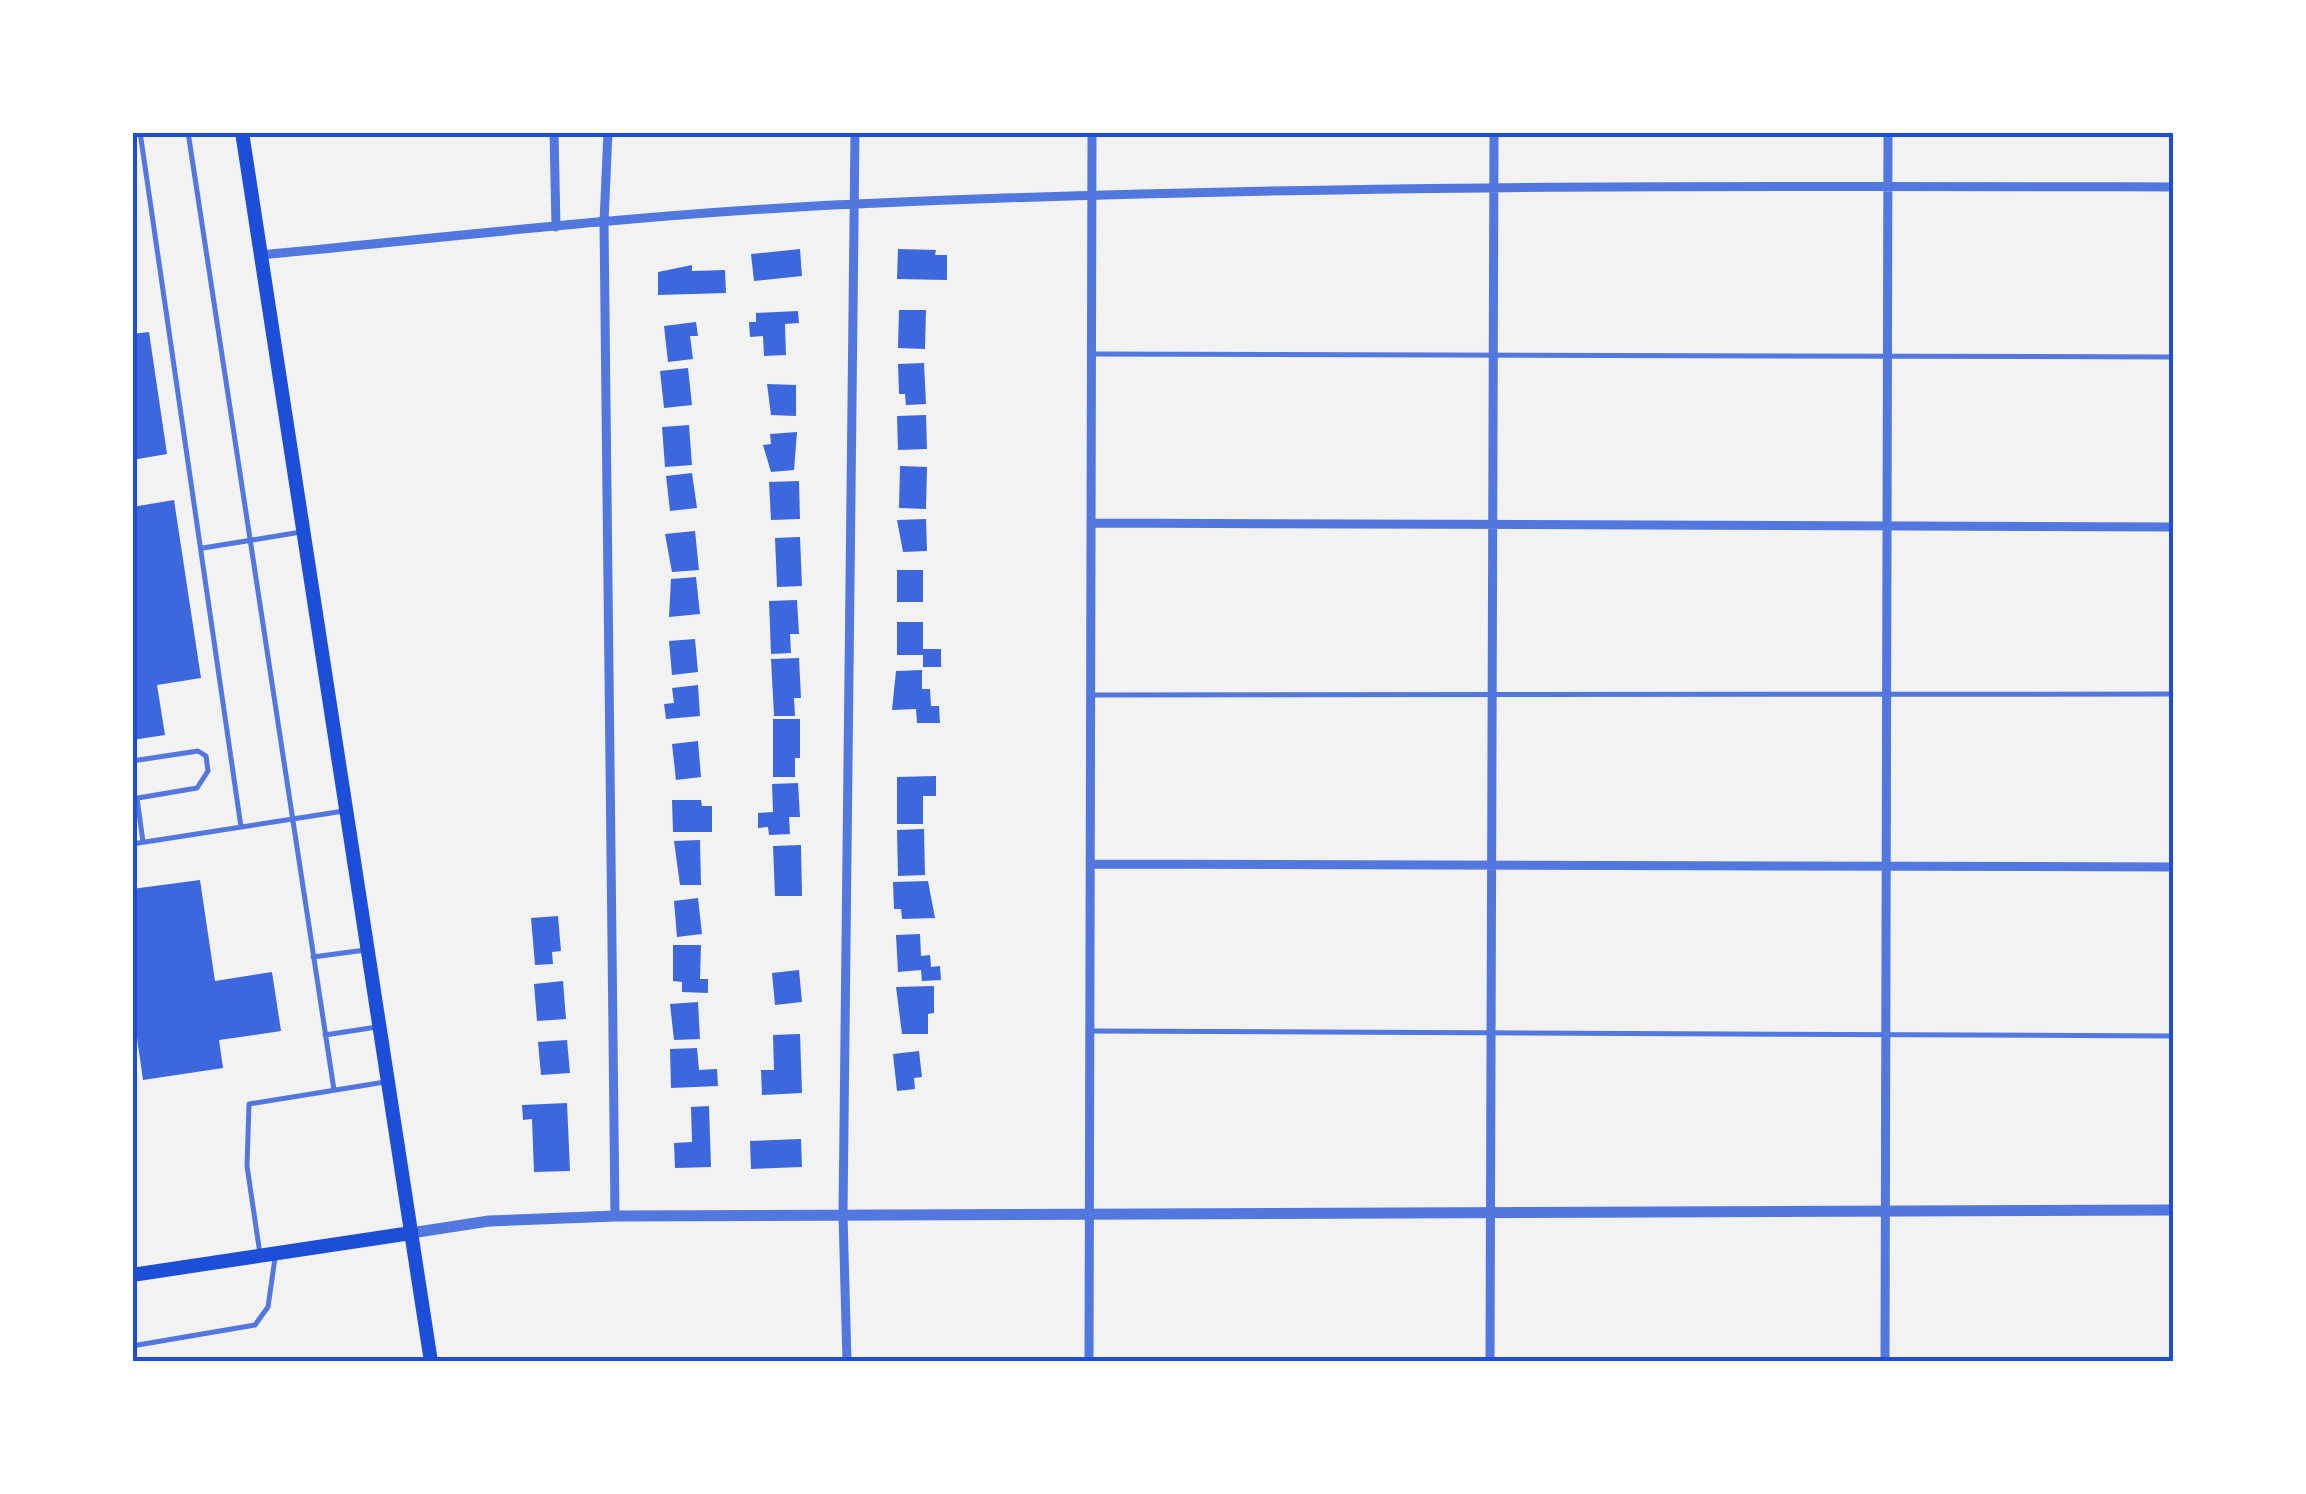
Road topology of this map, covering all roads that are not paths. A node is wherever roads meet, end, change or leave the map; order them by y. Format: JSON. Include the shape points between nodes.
{"nodes":[{"id":1,"x":140,"y":132,"type":"edge"},
{"id":2,"x":188,"y":132,"type":"edge"},
{"id":3,"x":242,"y":132,"type":"edge"},
{"id":4,"x":554,"y":132,"type":"edge"},
{"id":5,"x":608,"y":132,"type":"edge"},
{"id":6,"x":855,"y":132,"type":"edge"},
{"id":7,"x":1092,"y":132,"type":"edge"},
{"id":8,"x":1494,"y":132,"type":"edge"},
{"id":9,"x":1888,"y":132,"type":"edge"},
{"id":10,"x":1494,"y":185,"type":"junction"},
{"id":11,"x":1888,"y":186,"type":"junction"},
{"id":12,"x":2174,"y":187,"type":"edge"},
{"id":13,"x":1091,"y":194,"type":"junction"},
{"id":14,"x":855,"y":204,"type":"junction"},
{"id":15,"x":604,"y":222,"type":"junction"},
{"id":16,"x":556,"y":226,"type":"junction"},
{"id":17,"x":261,"y":255,"type":"junction"},
{"id":18,"x":1093,"y":354,"type":"junction"},
{"id":19,"x":1494,"y":355,"type":"junction"},
{"id":20,"x":1888,"y":356,"type":"junction"},
{"id":21,"x":2174,"y":357,"type":"edge"},
{"id":22,"x":1092,"y":523,"type":"junction"},
{"id":23,"x":1493,"y":524,"type":"junction"},
{"id":24,"x":1887,"y":526,"type":"junction"},
{"id":25,"x":2174,"y":527,"type":"edge"},
{"id":26,"x":304,"y":531,"type":"junction"},
{"id":27,"x":252,"y":540,"type":"junction"},
{"id":28,"x":202,"y":548,"type":"junction"},
{"id":29,"x":2174,"y":694,"type":"edge"},
{"id":30,"x":1493,"y":695,"type":"junction"},
{"id":31,"x":1886,"y":695,"type":"junction"},
{"id":32,"x":1091,"y":696,"type":"junction"},
{"id":33,"x":132,"y":761,"type":"edge"},
{"id":34,"x":135,"y":798,"type":"edge"},
{"id":35,"x":347,"y":810,"type":"junction"},
{"id":36,"x":292,"y":819,"type":"junction"},
{"id":37,"x":240,"y":827,"type":"junction"},
{"id":38,"x":143,"y":842,"type":"junction"},
{"id":39,"x":132,"y":844,"type":"edge"},
{"id":40,"x":1090,"y":864,"type":"junction"},
{"id":41,"x":1492,"y":865,"type":"junction"},
{"id":42,"x":1886,"y":866,"type":"junction"},
{"id":43,"x":2174,"y":867,"type":"edge"},
{"id":44,"x":368,"y":949,"type":"junction"},
{"id":45,"x":314,"y":958,"type":"junction"},
{"id":46,"x":380,"y":1027,"type":"junction"},
{"id":47,"x":1090,"y":1031,"type":"junction"},
{"id":48,"x":1491,"y":1033,"type":"junction"},
{"id":49,"x":325,"y":1035,"type":"junction"},
{"id":50,"x":1885,"y":1035,"type":"junction"},
{"id":51,"x":2174,"y":1036,"type":"edge"},
{"id":52,"x":388,"y":1082,"type":"junction"},
{"id":53,"x":334,"y":1090,"type":"junction"},
{"id":54,"x":2174,"y":1210,"type":"edge"},
{"id":55,"x":1885,"y":1211,"type":"junction"},
{"id":56,"x":1491,"y":1212,"type":"junction"},
{"id":57,"x":1090,"y":1214,"type":"junction"},
{"id":58,"x":843,"y":1215,"type":"junction"},
{"id":59,"x":615,"y":1216,"type":"junction"},
{"id":60,"x":412,"y":1232,"type":"junction"},
{"id":61,"x":268,"y":1254,"type":"junction"},
{"id":62,"x":133,"y":1271,"type":"edge"},
{"id":63,"x":132,"y":1346,"type":"edge"},
{"id":64,"x":431,"y":1362,"type":"edge"},
{"id":65,"x":846,"y":1362,"type":"edge"},
{"id":66,"x":1089,"y":1362,"type":"edge"},
{"id":67,"x":1490,"y":1362,"type":"edge"},
{"id":68,"x":1884,"y":1362,"type":"edge"}],
"edges":[{"from":1,"to":28,"type":"lane"},
{"from":2,"to":27,"type":"lane"},
{"from":3,"to":17,"type":"main road"},
{"from":4,"to":16,"type":"street"},
{"from":5,"to":15,"type":"street"},
{"from":6,"to":14,"type":"street"},
{"from":7,"to":13,"type":"street"},
{"from":8,"to":10,"type":"street"},
{"from":9,"to":11,"type":"street"},
{"from":10,"to":11,"type":"street"},
{"from":10,"to":13,"type":"street"},
{"from":10,"to":19,"type":"street"},
{"from":11,"to":12,"type":"street"},
{"from":11,"to":20,"type":"street"},
{"from":13,"to":14,"type":"street"},
{"from":13,"to":18,"type":"street"},
{"from":14,"to":15,"type":"street"},
{"from":14,"to":58,"type":"street"},
{"from":15,"to":16,"type":"street"},
{"from":15,"to":59,"type":"street"},
{"from":16,"to":17,"type":"street"},
{"from":17,"to":26,"type":"main road"},
{"from":18,"to":19,"type":"lane"},
{"from":18,"to":22,"type":"street"},
{"from":19,"to":20,"type":"lane"},
{"from":19,"to":23,"type":"street"},
{"from":20,"to":21,"type":"lane"},
{"from":20,"to":24,"type":"street"},
{"from":22,"to":23,"type":"street"},
{"from":22,"to":32,"type":"street"},
{"from":23,"to":24,"type":"street"},
{"from":23,"to":30,"type":"street"},
{"from":24,"to":25,"type":"street"},
{"from":24,"to":31,"type":"street"},
{"from":26,"to":27,"type":"lane"},
{"from":26,"to":35,"type":"main road"},
{"from":27,"to":28,"type":"lane"},
{"from":27,"to":36,"type":"lane"},
{"from":28,"to":37,"type":"lane"},
{"from":29,"to":31,"type":"lane"},
{"from":30,"to":31,"type":"lane"},
{"from":30,"to":32,"type":"lane"},
{"from":30,"to":41,"type":"street"},
{"from":31,"to":42,"type":"street"},
{"from":32,"to":40,"type":"street"},
{"from":33,"to":34,"type":"lane","via":[[198,751],[208,771],[197,788]]},
{"from":34,"to":38,"type":"lane"},
{"from":35,"to":36,"type":"lane"},
{"from":35,"to":44,"type":"main road"},
{"from":36,"to":37,"type":"lane"},
{"from":36,"to":45,"type":"lane"},
{"from":37,"to":38,"type":"lane"},
{"from":38,"to":39,"type":"lane"},
{"from":40,"to":41,"type":"street"},
{"from":40,"to":47,"type":"street"},
{"from":41,"to":42,"type":"street"},
{"from":41,"to":48,"type":"street"},
{"from":42,"to":43,"type":"street"},
{"from":42,"to":50,"type":"street"},
{"from":44,"to":45,"type":"lane"},
{"from":44,"to":46,"type":"main road"},
{"from":45,"to":49,"type":"lane"},
{"from":46,"to":49,"type":"lane"},
{"from":46,"to":52,"type":"main road"},
{"from":47,"to":48,"type":"lane"},
{"from":47,"to":57,"type":"street"},
{"from":48,"to":50,"type":"lane"},
{"from":48,"to":56,"type":"street"},
{"from":49,"to":53,"type":"lane"},
{"from":50,"to":51,"type":"lane"},
{"from":50,"to":55,"type":"street"},
{"from":52,"to":53,"type":"lane"},
{"from":52,"to":60,"type":"main road"},
{"from":53,"to":61,"type":"lane","via":[[249,1104],[247,1166]]},
{"from":54,"to":55,"type":"street"},
{"from":55,"to":56,"type":"street"},
{"from":55,"to":68,"type":"street"},
{"from":56,"to":57,"type":"street"},
{"from":56,"to":67,"type":"street"},
{"from":57,"to":58,"type":"street"},
{"from":57,"to":66,"type":"street"},
{"from":58,"to":59,"type":"street"},
{"from":58,"to":65,"type":"street"},
{"from":59,"to":60,"type":"street"},
{"from":60,"to":61,"type":"main road"},
{"from":60,"to":64,"type":"main road"},
{"from":61,"to":62,"type":"main road"},
{"from":61,"to":63,"type":"lane","via":[[268,1307],[256,1325]]}]}
